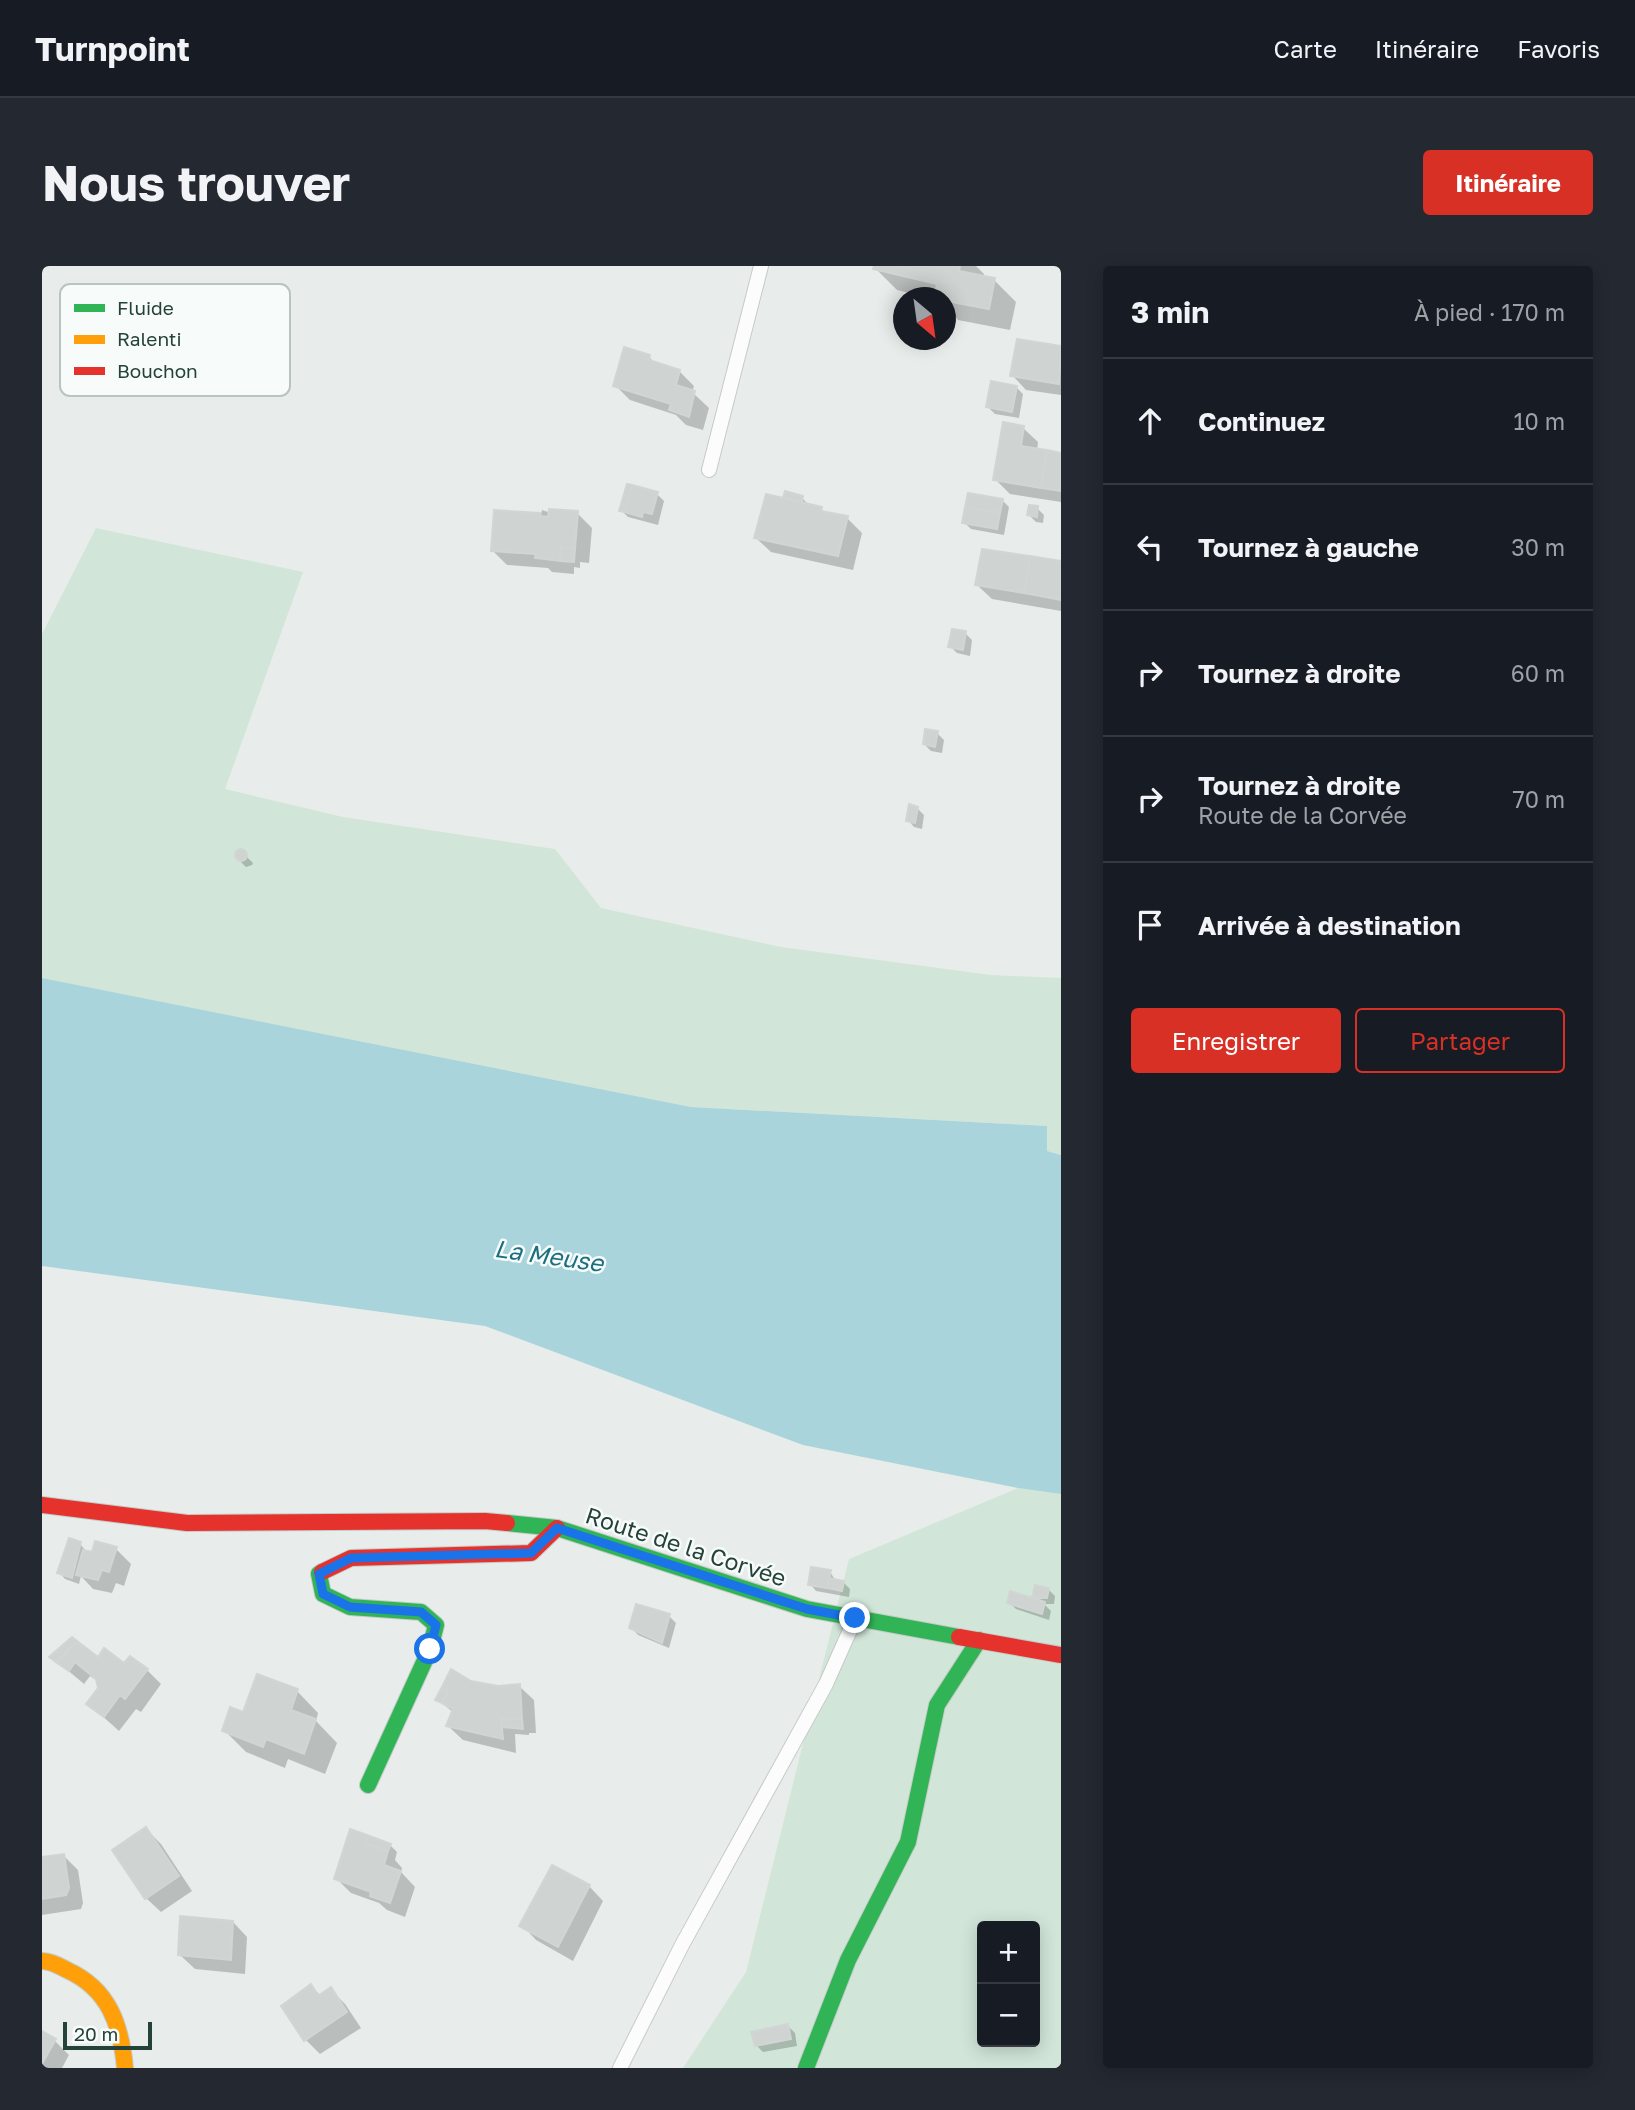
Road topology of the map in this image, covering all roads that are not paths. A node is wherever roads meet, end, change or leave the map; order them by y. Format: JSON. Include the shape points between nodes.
{"nodes":[{"id":1,"x":761,"y":266,"type":"edge"},
{"id":2,"x":709,"y":470,"type":"dead end"},
{"id":3,"x":42,"y":1506,"type":"edge"},
{"id":4,"x":557,"y":1528,"type":"junction"},
{"id":5,"x":855,"y":1618,"type":"junction"},
{"id":6,"x":979,"y":1640,"type":"junction"},
{"id":7,"x":1061,"y":1648,"type":"edge"},
{"id":8,"x":1044,"y":1651,"type":"junction"},
{"id":9,"x":1061,"y":1655,"type":"edge"},
{"id":10,"x":368,"y":1785,"type":"dead end"},
{"id":11,"x":42,"y":1961,"type":"edge"},
{"id":12,"x":125,"y":2068,"type":"edge"},
{"id":13,"x":620,"y":2068,"type":"edge"},
{"id":14,"x":806,"y":2068,"type":"edge"}],
"edges":[{"from":1,"to":2,"type":"lane"},
{"from":3,"to":4,"type":"street","name":"Route de la Corvée","via":[[187,1523],[485,1521]]},
{"from":4,"to":5,"type":"street","name":"Route de la Corvée","via":[[807,1609]]},
{"from":4,"to":10,"type":"street","via":[[531,1553],[351,1558],[319,1574],[323,1594],[350,1607],[421,1612],[436,1625],[430,1649]]},
{"from":5,"to":6,"type":"street","name":"Route de la Corvée"},
{"from":5,"to":13,"type":"lane","via":[[826,1684],[682,1945]]},
{"from":6,"to":8,"type":"street","name":"Route de la Corvée"},
{"from":6,"to":14,"type":"street","via":[[937,1705],[908,1842],[848,1960]]},
{"from":7,"to":8,"type":"lane"},
{"from":8,"to":9,"type":"street","name":"Route de la Corvée"},
{"from":11,"to":12,"type":"street","via":[[85,1979],[112,2007]]}]}
